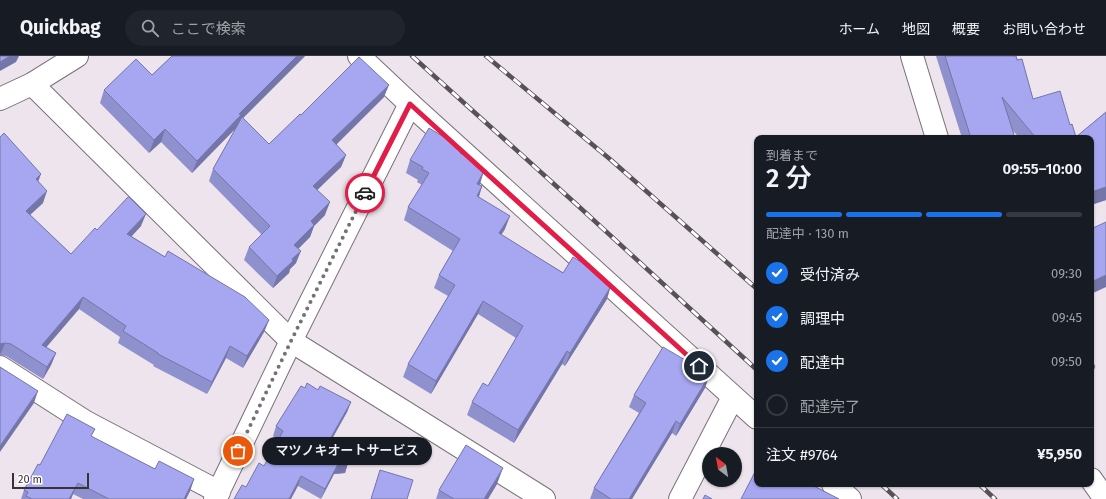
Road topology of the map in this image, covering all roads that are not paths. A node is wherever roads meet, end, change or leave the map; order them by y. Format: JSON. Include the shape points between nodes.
{"nodes":[{"id":1,"x":78,"y":56,"type":"edge"},
{"id":2,"x":359,"y":56,"type":"edge"},
{"id":3,"x":912,"y":56,"type":"edge"},
{"id":4,"x":32,"y":84,"type":"junction"},
{"id":5,"x":0,"y":99,"type":"edge"},
{"id":6,"x":410,"y":104,"type":"junction"},
{"id":7,"x":936,"y":135,"type":"edge"},
{"id":8,"x":291,"y":341,"type":"junction"},
{"id":9,"x":0,"y":367,"type":"edge"},
{"id":10,"x":733,"y":397,"type":"junction"},
{"id":11,"x":754,"y":415,"type":"edge"},
{"id":12,"x":1094,"y":484,"type":"edge"},
{"id":13,"x":836,"y":487,"type":"edge"},
{"id":14,"x":217,"y":495,"type":"edge"},
{"id":15,"x":544,"y":499,"type":"edge"},
{"id":16,"x":680,"y":499,"type":"edge"},
{"id":17,"x":850,"y":499,"type":"edge"},
{"id":18,"x":1105,"y":499,"type":"edge"}],
"edges":[{"from":1,"to":4,"type":"street"},
{"from":2,"to":6,"type":"street"},
{"from":3,"to":7,"type":"street"},
{"from":4,"to":5,"type":"street"},
{"from":4,"to":8,"type":"street"},
{"from":6,"to":8,"type":"street"},
{"from":6,"to":10,"type":"street"},
{"from":8,"to":14,"type":"street"},
{"from":8,"to":15,"type":"street"},
{"from":9,"to":14,"type":"street","via":[[86,422]]},
{"from":10,"to":11,"type":"street"},
{"from":10,"to":16,"type":"street"},
{"from":12,"to":18,"type":"street"},
{"from":13,"to":17,"type":"street"}]}
